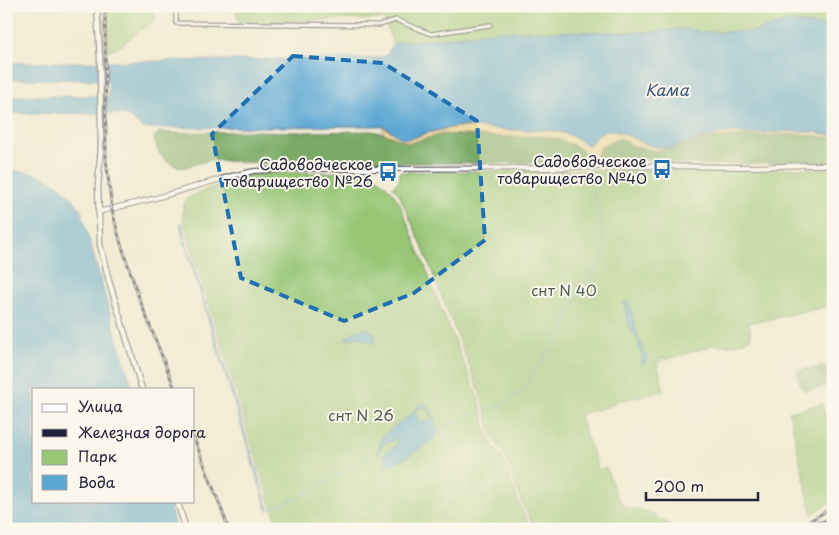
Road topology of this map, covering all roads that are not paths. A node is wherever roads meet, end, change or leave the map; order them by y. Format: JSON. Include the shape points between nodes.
{"nodes":[{"id":1,"x":96,"y":6,"type":"edge"},
{"id":2,"x":176,"y":6,"type":"edge"},
{"id":3,"x":490,"y":25,"type":"dead end"},
{"id":4,"x":833,"y":165,"type":"edge"},
{"id":5,"x":98,"y":212,"type":"junction"},
{"id":6,"x":142,"y":388,"type":"edge"},
{"id":7,"x":177,"y":502,"type":"edge"},
{"id":8,"x":186,"y":529,"type":"edge"}],
"edges":[{"from":1,"to":5,"type":"main road","via":[[101,145]]},
{"from":2,"to":3,"type":"street","via":[[176,22],[379,25],[396,20],[431,34]]},
{"from":4,"to":5,"type":"street","via":[[254,171]]},
{"from":5,"to":6,"type":"main road","via":[[100,244],[108,280]]},
{"from":7,"to":8,"type":"main road"}]}
